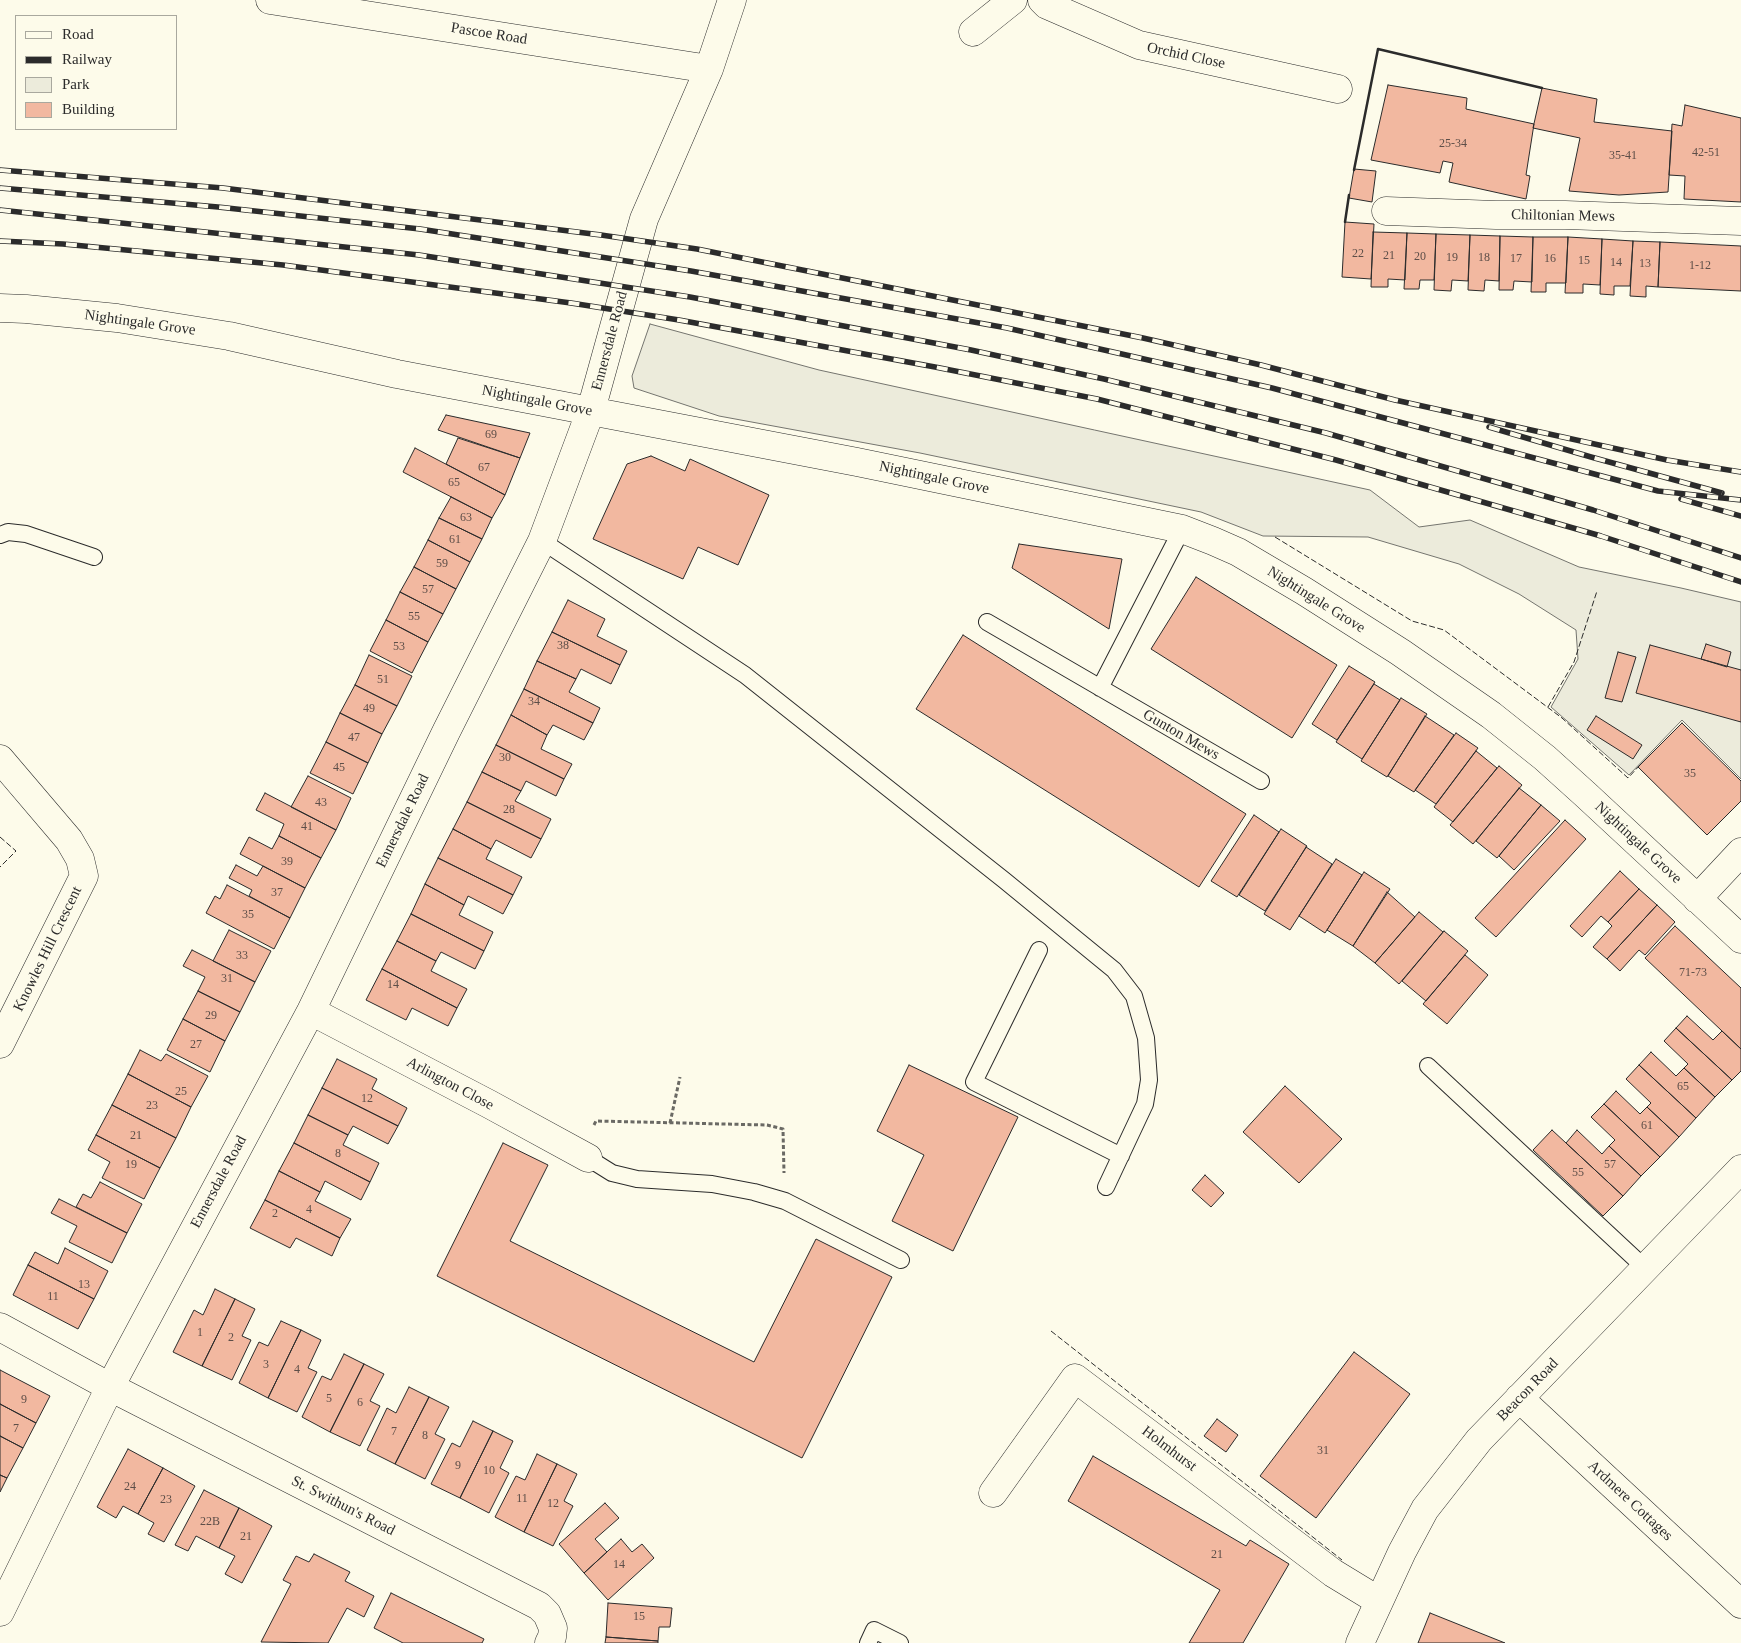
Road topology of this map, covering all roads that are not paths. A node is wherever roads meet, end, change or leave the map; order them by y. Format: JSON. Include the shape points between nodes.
{"nodes":[{"id":1,"x":270,"y":0,"type":"edge"},
{"id":2,"x":732,"y":0,"type":"edge"},
{"id":3,"x":1012,"y":0,"type":"edge"},
{"id":4,"x":1042,"y":0,"type":"edge"},
{"id":5,"x":973,"y":32,"type":"dead end"},
{"id":6,"x":709,"y":69,"type":"junction"},
{"id":7,"x":1338,"y":89,"type":"dead end"},
{"id":8,"x":1386,"y":211,"type":"dead end"},
{"id":9,"x":1741,"y":222,"type":"edge"},
{"id":10,"x":0,"y":308,"type":"edge"},
{"id":11,"x":591,"y":410,"type":"junction"},
{"id":12,"x":1182,"y":529,"type":"junction"},
{"id":13,"x":0,"y":535,"type":"edge"},
{"id":14,"x":542,"y":541,"type":"junction"},
{"id":15,"x":94,"y":557,"type":"dead end"},
{"id":16,"x":987,"y":622,"type":"dead end"},
{"id":17,"x":1100,"y":688,"type":"junction"},
{"id":18,"x":0,"y":759,"type":"edge"},
{"id":19,"x":1262,"y":781,"type":"dead end"},
{"id":20,"x":1741,"y":852,"type":"edge"},
{"id":21,"x":1697,"y":899,"type":"junction"},
{"id":22,"x":1741,"y":939,"type":"edge"},
{"id":23,"x":1039,"y":950,"type":"dead end"},
{"id":24,"x":311,"y":1011,"type":"junction"},
{"id":25,"x":0,"y":1044,"type":"edge"},
{"id":26,"x":1428,"y":1066,"type":"dead end"},
{"id":27,"x":583,"y":1155,"type":"joint"},
{"id":28,"x":1120,"y":1156,"type":"junction"},
{"id":29,"x":1741,"y":1169,"type":"edge"},
{"id":30,"x":1106,"y":1188,"type":"dead end"},
{"id":31,"x":901,"y":1260,"type":"dead end"},
{"id":32,"x":1645,"y":1268,"type":"junction"},
{"id":33,"x":0,"y":1327,"type":"edge"},
{"id":34,"x":110,"y":1387,"type":"junction"},
{"id":35,"x":1519,"y":1398,"type":"junction"},
{"id":36,"x":993,"y":1493,"type":"dead end"},
{"id":37,"x":1379,"y":1601,"type":"junction"},
{"id":38,"x":1741,"y":1604,"type":"edge"},
{"id":39,"x":0,"y":1612,"type":"edge"},
{"id":40,"x":549,"y":1643,"type":"edge"},
{"id":41,"x":868,"y":1643,"type":"edge"},
{"id":42,"x":900,"y":1643,"type":"edge"},
{"id":43,"x":1360,"y":1643,"type":"edge"}],
"edges":[{"from":1,"to":6,"type":"street","name":"Pascoe Road"},
{"from":2,"to":6,"type":"street","name":"Ennersdale Road"},
{"from":3,"to":5,"type":"street"},
{"from":4,"to":7,"type":"street","name":"Orchid Close","via":[[1139,45]]},
{"from":6,"to":11,"type":"street","name":"Ennersdale Road","via":[[644,219]]},
{"from":8,"to":9,"type":"street","name":"Chiltonian Mews"},
{"from":10,"to":11,"type":"street","name":"Nightingale Grove","via":[[117,318],[229,336],[397,374]]},
{"from":11,"to":12,"type":"street","name":"Nightingale Grove"},
{"from":11,"to":14,"type":"street","name":"Ennersdale Road"},
{"from":12,"to":17,"type":"lane"},
{"from":12,"to":21,"type":"street","name":"Nightingale Grove","via":[[1238,552],[1304,590],[1491,715],[1545,758]]},
{"from":13,"to":15,"type":"lane","via":[[8,532],[26,534]]},
{"from":14,"to":24,"type":"street","name":"Ennersdale Road"},
{"from":14,"to":28,"type":"lane","via":[[745,676],[1114,970],[1134,996],[1146,1038],[1149,1080],[1145,1104]]},
{"from":16,"to":17,"type":"lane","name":"Gunton Mews"},
{"from":17,"to":19,"type":"lane","name":"Gunton Mews"},
{"from":18,"to":25,"type":"street","name":"Knowles Hill Crescent","via":[[69,840],[80,859],[84,876]]},
{"from":20,"to":21,"type":"street"},
{"from":21,"to":22,"type":"street","name":"Nightingale Grove"},
{"from":23,"to":28,"type":"lane","via":[[974,1082]]},
{"from":24,"to":27,"type":"street","name":"Arlington Close"},
{"from":24,"to":34,"type":"street","name":"Ennersdale Road"},
{"from":26,"to":32,"type":"lane"},
{"from":27,"to":31,"type":"lane","via":[[612,1173],[647,1180],[712,1184],[785,1201]]},
{"from":28,"to":30,"type":"lane"},
{"from":29,"to":32,"type":"street","name":"Beacon Road"},
{"from":32,"to":35,"type":"street","name":"Beacon Road"},
{"from":33,"to":34,"type":"street"},
{"from":34,"to":39,"type":"street","name":"Ennersdale Road"},
{"from":34,"to":40,"type":"street","name":"St. Swithun's Road","via":[[539,1606],[553,1628]]},
{"from":35,"to":37,"type":"street","name":"Beacon Road","via":[[1479,1440],[1424,1509]]},
{"from":35,"to":38,"type":"street","name":"Ardmere Cottages"},
{"from":36,"to":37,"type":"street","name":"Holmhurst","via":[[1075,1378],[1333,1573]]},
{"from":37,"to":43,"type":"street","name":"Beacon Road"},
{"from":41,"to":42,"type":"lane","via":[[874,1630]]}]}
